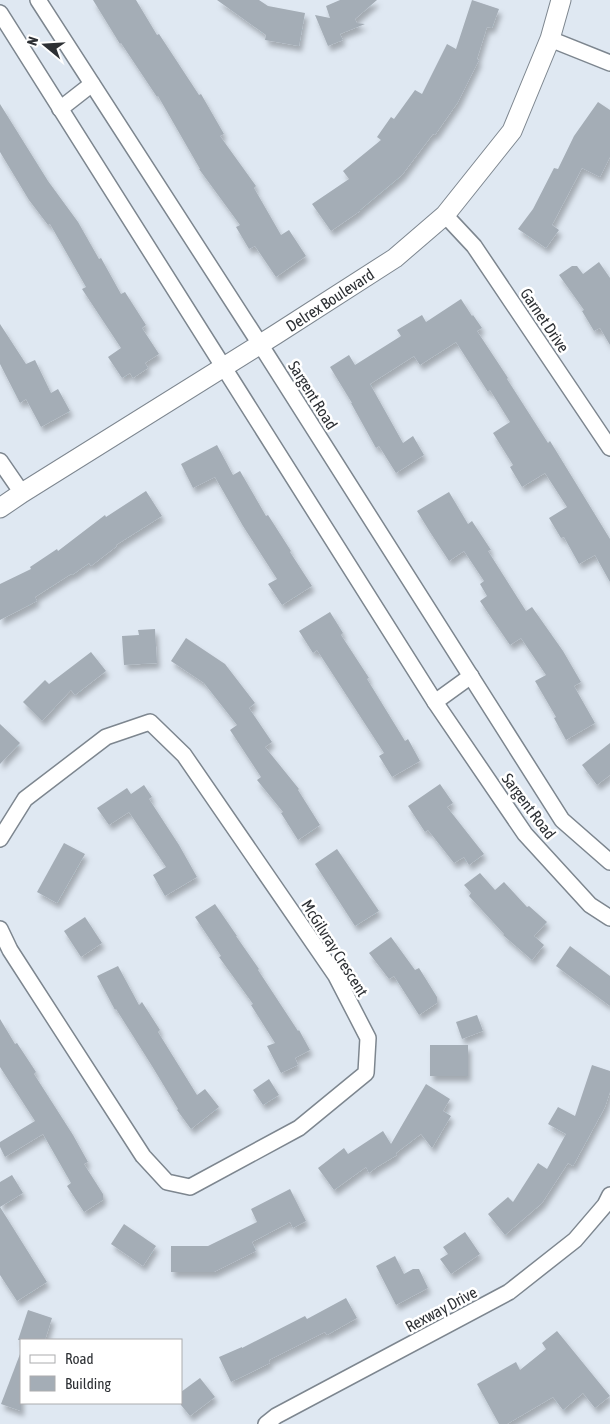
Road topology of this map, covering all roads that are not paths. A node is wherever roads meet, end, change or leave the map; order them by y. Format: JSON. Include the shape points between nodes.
{"nodes":[{"id":1,"x":38,"y":0,"type":"edge"},
{"id":2,"x":561,"y":0,"type":"edge"},
{"id":3,"x":0,"y":13,"type":"edge"},
{"id":4,"x":550,"y":39,"type":"junction"},
{"id":5,"x":610,"y":63,"type":"edge"},
{"id":6,"x":92,"y":84,"type":"junction"},
{"id":7,"x":60,"y":108,"type":"junction"},
{"id":8,"x":445,"y":215,"type":"junction"},
{"id":9,"x":260,"y":344,"type":"junction"},
{"id":10,"x":223,"y":367,"type":"junction"},
{"id":11,"x":610,"y":448,"type":"edge"},
{"id":12,"x":0,"y":460,"type":"edge"},
{"id":13,"x":22,"y":493,"type":"junction"},
{"id":14,"x":0,"y":508,"type":"edge"},
{"id":15,"x":471,"y":676,"type":"junction"},
{"id":16,"x":435,"y":702,"type":"junction"},
{"id":17,"x":0,"y":839,"type":"edge"},
{"id":18,"x":610,"y":862,"type":"edge"},
{"id":19,"x":610,"y":918,"type":"edge"},
{"id":20,"x":0,"y":929,"type":"edge"},
{"id":21,"x":608,"y":1203,"type":"edge"},
{"id":22,"x":266,"y":1424,"type":"edge"}],
"edges":[{"from":1,"to":6,"type":"street","name":"Sargent Road"},
{"from":2,"to":4,"type":"street","name":"Delrex Boulevard"},
{"from":3,"to":7,"type":"street","name":"Sargent Road"},
{"from":4,"to":5,"type":"street"},
{"from":4,"to":8,"type":"street","name":"Delrex Boulevard","via":[[512,131]]},
{"from":6,"to":7,"type":"street"},
{"from":6,"to":9,"type":"street","name":"Sargent Road"},
{"from":7,"to":10,"type":"street","name":"Sargent Road"},
{"from":8,"to":9,"type":"street","name":"Delrex Boulevard","via":[[394,258]]},
{"from":8,"to":11,"type":"street","name":"Garnet Drive","via":[[474,246]]},
{"from":9,"to":10,"type":"street","name":"Delrex Boulevard"},
{"from":9,"to":15,"type":"street","name":"Sargent Road"},
{"from":10,"to":13,"type":"street","name":"Delrex Boulevard"},
{"from":10,"to":16,"type":"street","name":"Sargent Road"},
{"from":12,"to":13,"type":"street"},
{"from":13,"to":14,"type":"street","name":"Delrex Boulevard"},
{"from":15,"to":16,"type":"street"},
{"from":15,"to":18,"type":"street","name":"Sargent Road","via":[[562,820]]},
{"from":16,"to":19,"type":"street","name":"Sargent Road","via":[[525,834],[590,904]]},
{"from":17,"to":20,"type":"street","name":"McGilvray Crescent","via":[[25,799],[106,737],[150,722],[184,754],[336,976],[368,1038],[366,1073],[299,1128],[190,1187],[167,1182],[143,1156],[10,950]]},
{"from":21,"to":22,"type":"street","name":"Rexway Drive","via":[[575,1240],[509,1292]]}]}
